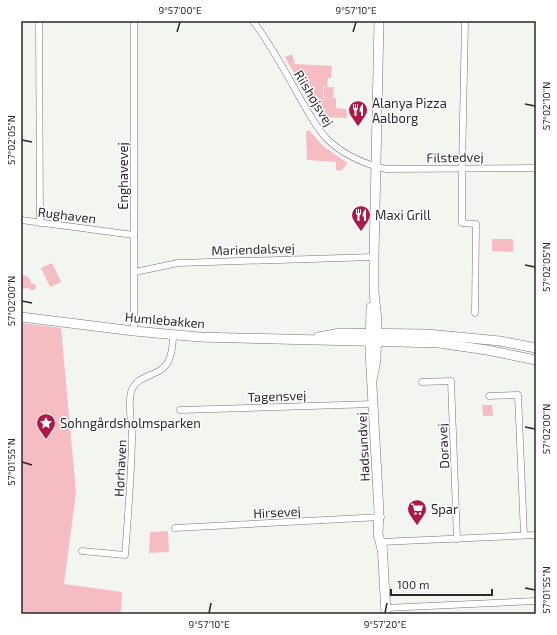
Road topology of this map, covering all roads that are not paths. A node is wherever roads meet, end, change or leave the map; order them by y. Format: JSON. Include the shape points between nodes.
{"nodes":[{"id":1,"x":39,"y":21,"type":"edge"},
{"id":2,"x":134,"y":21,"type":"edge"},
{"id":3,"x":253,"y":21,"type":"edge"},
{"id":4,"x":379,"y":21,"type":"edge"},
{"id":5,"x":465,"y":21,"type":"edge"},
{"id":6,"x":375,"y":166,"type":"junction"},
{"id":7,"x":462,"y":168,"type":"junction"},
{"id":8,"x":536,"y":168,"type":"edge"},
{"id":9,"x":21,"y":220,"type":"edge"},
{"id":10,"x":40,"y":223,"type":"junction"},
{"id":11,"x":134,"y":235,"type":"junction"},
{"id":12,"x":374,"y":257,"type":"junction"},
{"id":13,"x":135,"y":272,"type":"junction"},
{"id":14,"x":475,"y":313,"type":"dead end"},
{"id":15,"x":21,"y":317,"type":"edge"},
{"id":16,"x":134,"y":331,"type":"junction"},
{"id":17,"x":173,"y":335,"type":"junction"},
{"id":18,"x":373,"y":337,"type":"junction"},
{"id":19,"x":536,"y":348,"type":"edge"},
{"id":20,"x":536,"y":360,"type":"edge"},
{"id":21,"x":422,"y":382,"type":"dead end"},
{"id":22,"x":488,"y":396,"type":"dead end"},
{"id":23,"x":374,"y":404,"type":"junction"},
{"id":24,"x":180,"y":410,"type":"dead end"},
{"id":25,"x":380,"y":515,"type":"junction"},
{"id":26,"x":175,"y":528,"type":"dead end"},
{"id":27,"x":524,"y":535,"type":"junction"},
{"id":28,"x":536,"y":535,"type":"edge"},
{"id":29,"x":457,"y":539,"type":"junction"},
{"id":30,"x":381,"y":544,"type":"junction"},
{"id":31,"x":82,"y":551,"type":"dead end"},
{"id":32,"x":536,"y":601,"type":"edge"},
{"id":33,"x":386,"y":611,"type":"edge"}],
"edges":[{"from":1,"to":10,"type":"street"},
{"from":2,"to":11,"type":"street","name":"Enghavevej"},
{"from":3,"to":6,"type":"street","name":"Riishøjsvej","via":[[265,37],[314,123],[326,138],[354,158]]},
{"from":4,"to":6,"type":"street","name":"Hadsundvej"},
{"from":5,"to":7,"type":"street"},
{"from":6,"to":7,"type":"street","name":"Filstedvej","via":[[386,169]]},
{"from":6,"to":12,"type":"street","name":"Hadsundvej"},
{"from":7,"to":8,"type":"street","name":"Filstedvej"},
{"from":7,"to":14,"type":"street","via":[[462,223],[476,224]]},
{"from":9,"to":10,"type":"street","name":"Rughaven"},
{"from":10,"to":11,"type":"street","name":"Rughaven"},
{"from":11,"to":13,"type":"street","name":"Enghavevej"},
{"from":12,"to":13,"type":"street","name":"Mariendalsvej","via":[[178,263]]},
{"from":12,"to":18,"type":"street","name":"Hadsundvej","via":[[376,310]]},
{"from":13,"to":16,"type":"street","name":"Enghavevej"},
{"from":15,"to":16,"type":"street","name":"Humlebakken"},
{"from":16,"to":17,"type":"street","name":"Humlebakken"},
{"from":17,"to":18,"type":"street","name":"Humlebakken","via":[[340,342]]},
{"from":17,"to":31,"type":"street","name":"Hørhaven","via":[[171,356],[167,364],[140,380],[131,392],[132,461],[125,555]]},
{"from":18,"to":19,"type":"street","name":"Humlebakken","via":[[454,336]]},
{"from":18,"to":20,"type":"street","name":"Humlebakken","via":[[439,343]]},
{"from":18,"to":23,"type":"street","name":"Hadsundvej","via":[[376,360],[372,380]]},
{"from":21,"to":29,"type":"street","name":"Doravej","via":[[451,381]]},
{"from":22,"to":27,"type":"street","via":[[518,395]]},
{"from":23,"to":24,"type":"street","name":"Tagensvej"},
{"from":23,"to":25,"type":"street","name":"Hadsundvej"},
{"from":25,"to":26,"type":"street","name":"Hirsevej"},
{"from":25,"to":30,"type":"street","name":"Hadsundvej","via":[[383,527]]},
{"from":27,"to":28,"type":"street"},
{"from":27,"to":29,"type":"street"},
{"from":29,"to":30,"type":"street"},
{"from":30,"to":33,"type":"street","name":"Hadsundvej"},
{"from":32,"to":33,"type":"street"}]}
